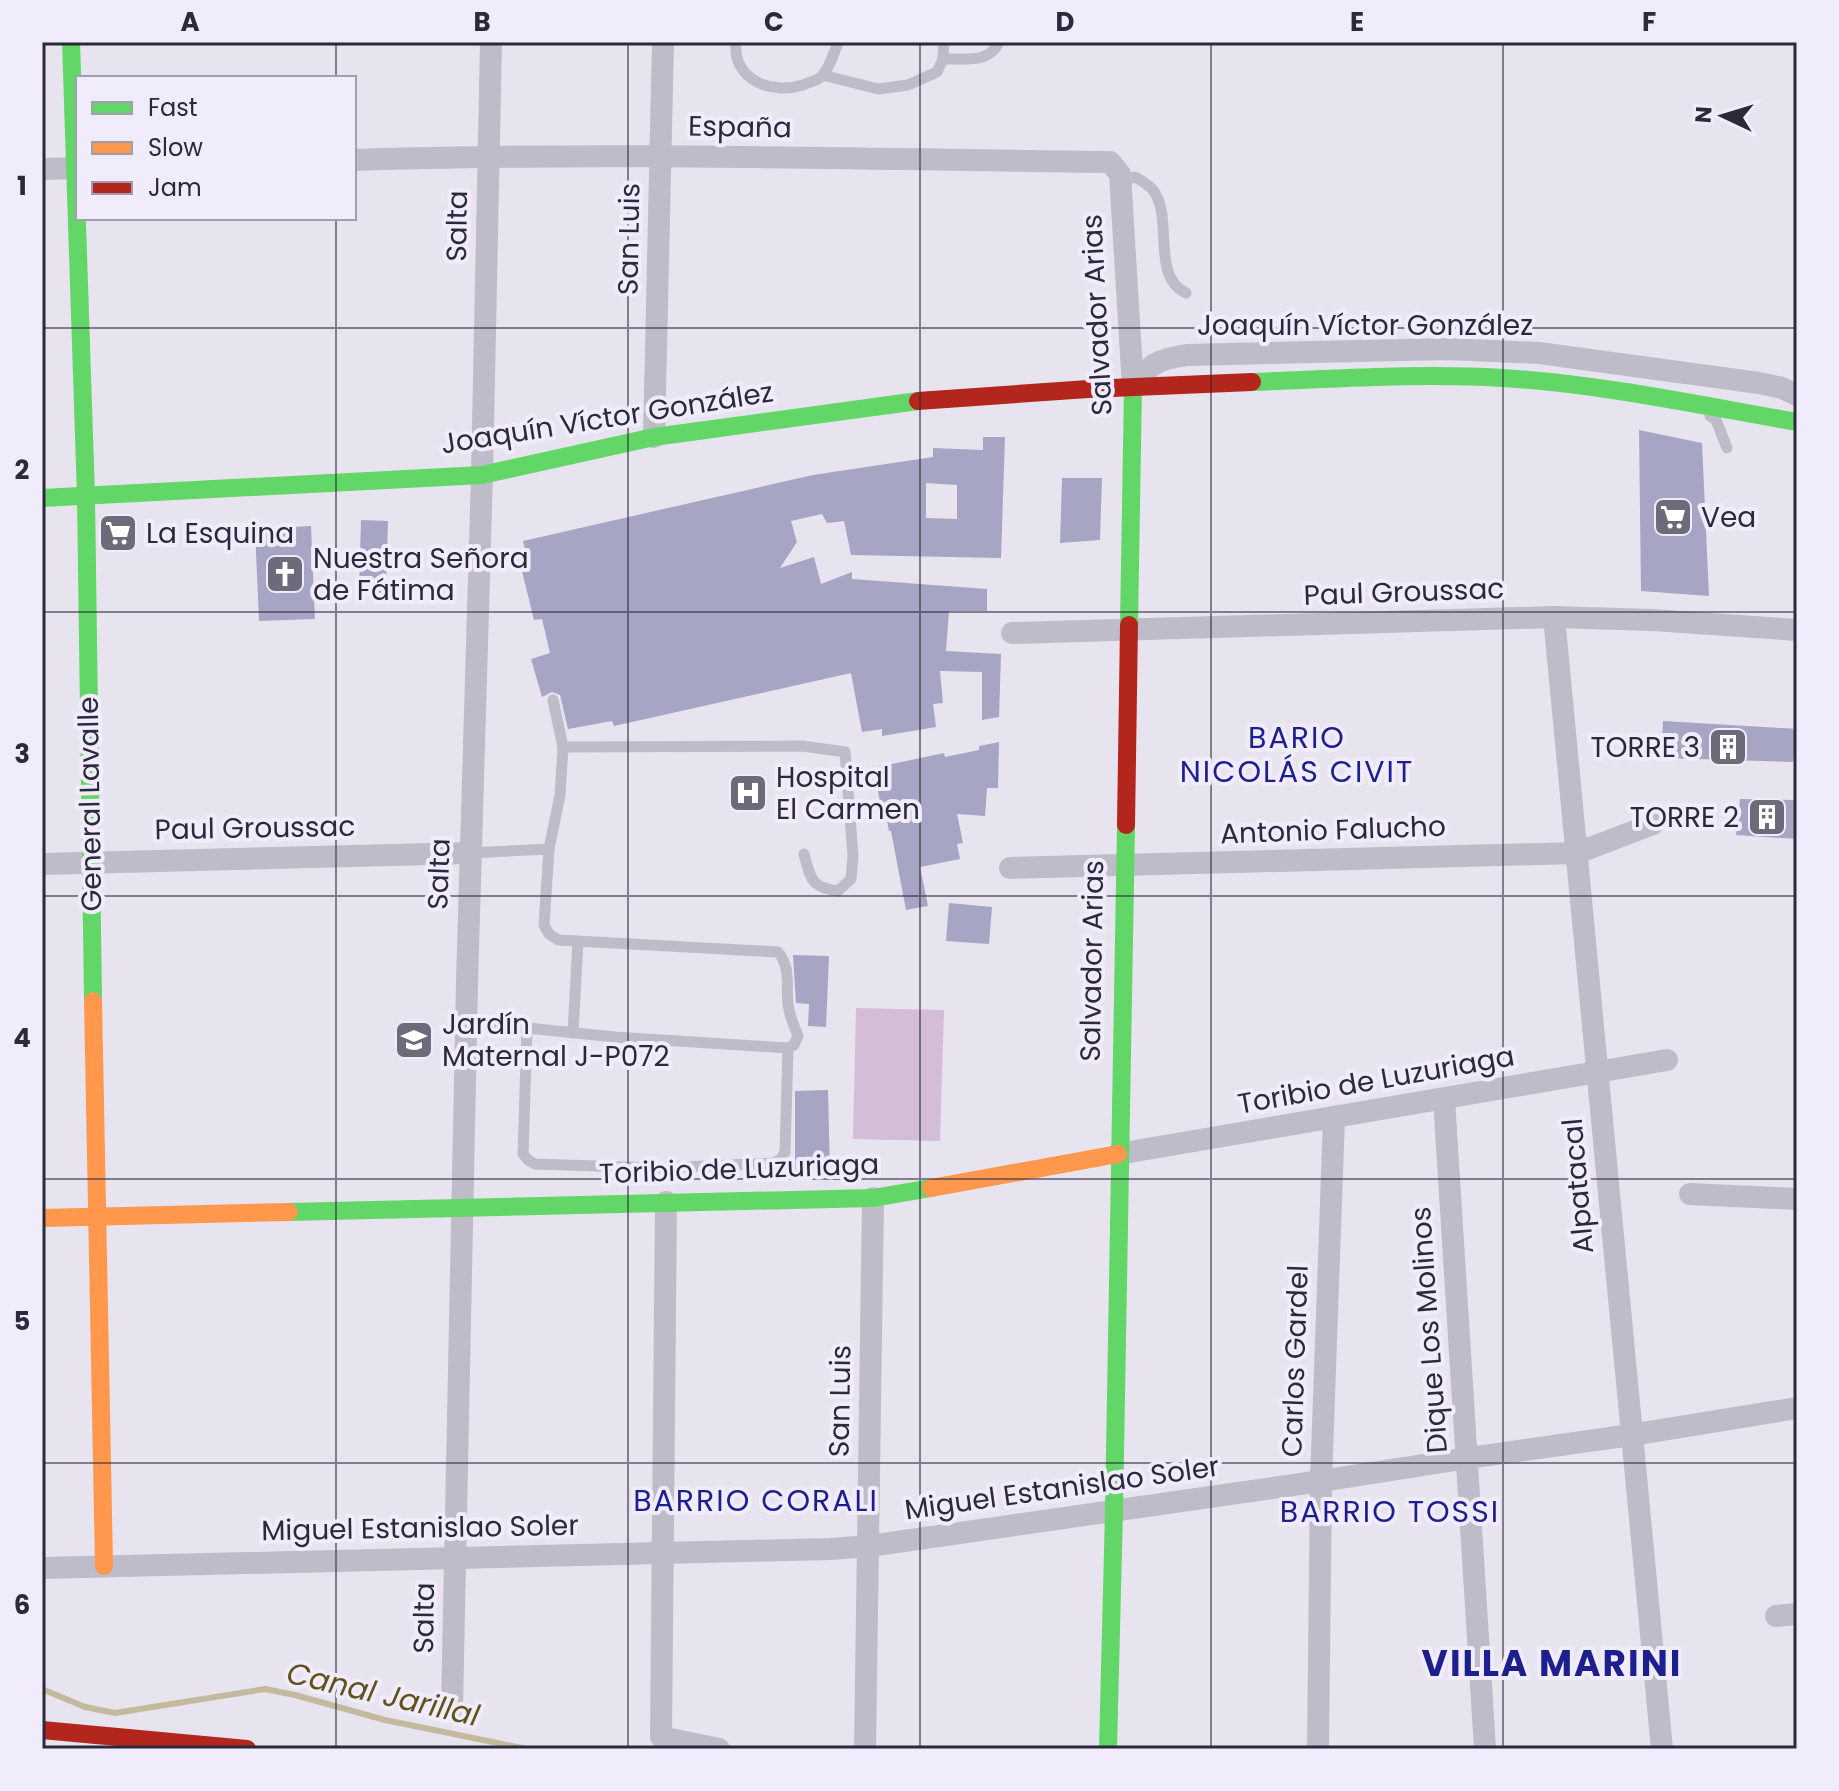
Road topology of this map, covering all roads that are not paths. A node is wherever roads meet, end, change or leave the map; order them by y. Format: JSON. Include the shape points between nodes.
{"nodes":[{"id":1,"x":71,"y":42,"type":"edge"},
{"id":2,"x":491,"y":42,"type":"edge"},
{"id":3,"x":663,"y":42,"type":"edge"},
{"id":4,"x":736,"y":42,"type":"edge"},
{"id":5,"x":838,"y":42,"type":"edge"},
{"id":6,"x":944,"y":42,"type":"edge"},
{"id":7,"x":999,"y":42,"type":"edge"},
{"id":8,"x":943,"y":59,"type":"junction"},
{"id":9,"x":823,"y":75,"type":"junction"},
{"id":10,"x":76,"y":147,"type":"edge"},
{"id":11,"x":661,"y":155,"type":"junction"},
{"id":12,"x":489,"y":156,"type":"junction"},
{"id":13,"x":356,"y":160,"type":"edge"},
{"id":14,"x":76,"y":168,"type":"edge"},
{"id":15,"x":42,"y":169,"type":"edge"},
{"id":16,"x":1120,"y":178,"type":"junction"},
{"id":17,"x":78,"y":220,"type":"edge"},
{"id":18,"x":1186,"y":293,"type":"dead end"},
{"id":19,"x":1133,"y":387,"type":"junction"},
{"id":20,"x":1797,"y":395,"type":"edge"},
{"id":21,"x":1673,"y":399,"type":"junction"},
{"id":22,"x":1797,"y":422,"type":"edge"},
{"id":23,"x":654,"y":437,"type":"junction"},
{"id":24,"x":1727,"y":448,"type":"dead end"},
{"id":25,"x":482,"y":475,"type":"junction"},
{"id":26,"x":86,"y":496,"type":"junction"},
{"id":27,"x":42,"y":498,"type":"edge"},
{"id":28,"x":1554,"y":617,"type":"junction"},
{"id":29,"x":1128,"y":630,"type":"junction"},
{"id":30,"x":1797,"y":630,"type":"edge"},
{"id":31,"x":1012,"y":633,"type":"dead end"},
{"id":32,"x":553,"y":700,"type":"dead end"},
{"id":33,"x":563,"y":747,"type":"junction"},
{"id":34,"x":1653,"y":824,"type":"dead end"},
{"id":35,"x":549,"y":849,"type":"junction"},
{"id":36,"x":470,"y":853,"type":"junction"},
{"id":37,"x":1577,"y":853,"type":"junction"},
{"id":38,"x":804,"y":854,"type":"dead end"},
{"id":39,"x":90,"y":862,"type":"junction"},
{"id":40,"x":42,"y":864,"type":"edge"},
{"id":41,"x":1124,"y":866,"type":"junction"},
{"id":42,"x":1010,"y":868,"type":"dead end"},
{"id":43,"x":578,"y":941,"type":"junction"},
{"id":44,"x":466,"y":1023,"type":"junction"},
{"id":45,"x":527,"y":1028,"type":"junction"},
{"id":46,"x":573,"y":1033,"type":"junction"},
{"id":47,"x":788,"y":1048,"type":"junction"},
{"id":48,"x":1667,"y":1060,"type":"dead end"},
{"id":49,"x":1598,"y":1071,"type":"junction"},
{"id":50,"x":1444,"y":1099,"type":"junction"},
{"id":51,"x":1334,"y":1118,"type":"junction"},
{"id":52,"x":1118,"y":1154,"type":"junction"},
{"id":53,"x":1690,"y":1194,"type":"dead end"},
{"id":54,"x":873,"y":1198,"type":"junction"},
{"id":55,"x":1797,"y":1199,"type":"edge"},
{"id":56,"x":666,"y":1202,"type":"junction"},
{"id":57,"x":463,"y":1208,"type":"junction"},
{"id":58,"x":97,"y":1217,"type":"junction"},
{"id":59,"x":42,"y":1218,"type":"edge"},
{"id":60,"x":1797,"y":1408,"type":"edge"},
{"id":61,"x":1631,"y":1435,"type":"junction"},
{"id":62,"x":1468,"y":1458,"type":"junction"},
{"id":63,"x":1321,"y":1481,"type":"junction"},
{"id":64,"x":1114,"y":1511,"type":"junction"},
{"id":65,"x":869,"y":1546,"type":"junction"},
{"id":66,"x":663,"y":1552,"type":"junction"},
{"id":67,"x":456,"y":1558,"type":"junction"},
{"id":68,"x":104,"y":1566,"type":"junction"},
{"id":69,"x":42,"y":1568,"type":"edge"},
{"id":70,"x":452,"y":1708,"type":"dead end"},
{"id":71,"x":42,"y":1730,"type":"edge"},
{"id":72,"x":247,"y":1749,"type":"edge"},
{"id":73,"x":719,"y":1749,"type":"edge"},
{"id":74,"x":865,"y":1749,"type":"edge"},
{"id":75,"x":1108,"y":1749,"type":"edge"},
{"id":76,"x":1318,"y":1749,"type":"edge"},
{"id":77,"x":1485,"y":1749,"type":"edge"},
{"id":78,"x":1662,"y":1749,"type":"edge"}],
"edges":[{"from":1,"to":10,"type":"main road","name":"General Lavalle"},
{"from":2,"to":12,"type":"street","name":"Salta"},
{"from":3,"to":11,"type":"street","name":"San Luis"},
{"from":4,"to":9,"type":"lane","via":[[735,54],[746,74],[761,86],[790,89]]},
{"from":5,"to":9,"type":"lane"},
{"from":6,"to":8,"type":"lane"},
{"from":7,"to":8,"type":"lane","via":[[986,57]]},
{"from":8,"to":9,"type":"lane","via":[[937,72],[908,85],[878,89]]},
{"from":11,"to":12,"type":"street","name":"España"},
{"from":11,"to":16,"type":"street","name":"España","via":[[1110,162]]},
{"from":11,"to":23,"type":"street","name":"San Luis"},
{"from":12,"to":13,"type":"street","name":"España"},
{"from":12,"to":25,"type":"street","name":"Salta"},
{"from":14,"to":15,"type":"street"},
{"from":16,"to":18,"type":"lane","via":[[1135,177],[1154,190],[1161,205],[1166,266]]},
{"from":16,"to":19,"type":"street","name":"Salvador Arias"},
{"from":17,"to":26,"type":"main road","name":"General Lavalle"},
{"from":19,"to":20,"type":"street","name":"Joaquín Víctor González","via":[[1158,361],[1187,355],[1448,349],[1555,355],[1771,385]]},
{"from":19,"to":21,"type":"main road","name":"Joaquín Víctor González","via":[[1462,376]]},
{"from":19,"to":23,"type":"main road","name":"Joaquín Víctor González","via":[[925,400]]},
{"from":19,"to":29,"type":"main road","name":"Salvador Arias"},
{"from":21,"to":22,"type":"main road","name":"Joaquín Víctor González"},
{"from":21,"to":24,"type":"lane","via":[[1716,420]]},
{"from":23,"to":25,"type":"main road","name":"Joaquín Víctor González"},
{"from":25,"to":26,"type":"main road","name":"Joaquín Víctor González"},
{"from":25,"to":36,"type":"street","name":"Salta"},
{"from":26,"to":27,"type":"main road","name":"Joaquín Víctor González"},
{"from":26,"to":39,"type":"main road","name":"General Lavalle"},
{"from":28,"to":29,"type":"street","name":"Paul Groussac"},
{"from":28,"to":30,"type":"street","name":"Paul Groussac"},
{"from":28,"to":37,"type":"street","name":"Alpatacal"},
{"from":29,"to":31,"type":"street","name":"Paul Groussac"},
{"from":29,"to":41,"type":"main road","name":"Salvador Arias"},
{"from":32,"to":33,"type":"lane"},
{"from":33,"to":35,"type":"lane"},
{"from":33,"to":38,"type":"lane","via":[[803,746],[845,752],[851,879],[838,891],[821,888],[811,880]]},
{"from":34,"to":37,"type":"street","name":"Antonio Falucho"},
{"from":35,"to":36,"type":"lane"},
{"from":35,"to":43,"type":"lane","via":[[544,925],[558,940]]},
{"from":36,"to":39,"type":"street","name":"Paul Groussac"},
{"from":36,"to":44,"type":"street","name":"Salta"},
{"from":37,"to":41,"type":"street","name":"Antonio Falucho"},
{"from":37,"to":49,"type":"street","name":"Alpatacal"},
{"from":39,"to":40,"type":"street","name":"Paul Groussac"},
{"from":39,"to":58,"type":"main road","name":"General Lavalle"},
{"from":41,"to":42,"type":"street","name":"Antonio Falucho"},
{"from":41,"to":52,"type":"main road","name":"Salvador Arias"},
{"from":43,"to":46,"type":"lane"},
{"from":43,"to":47,"type":"lane","via":[[778,952],[786,966],[788,1007],[798,1036]]},
{"from":44,"to":45,"type":"lane"},
{"from":44,"to":57,"type":"street","name":"Salta"},
{"from":45,"to":46,"type":"lane"},
{"from":45,"to":47,"type":"lane","via":[[523,1154],[535,1164],[658,1168],[774,1163],[785,1152]]},
{"from":46,"to":47,"type":"lane"},
{"from":48,"to":49,"type":"street","name":"Toribio de Luzuriaga"},
{"from":49,"to":50,"type":"street","name":"Toribio de Luzuriaga"},
{"from":49,"to":61,"type":"street","name":"Alpatacal"},
{"from":50,"to":51,"type":"street","name":"Toribio de Luzuriaga"},
{"from":50,"to":62,"type":"street","name":"Dique Los Molinos"},
{"from":51,"to":52,"type":"street","name":"Toribio de Luzuriaga"},
{"from":51,"to":63,"type":"street","name":"Carlos Gardel"},
{"from":52,"to":54,"type":"main road","name":"Toribio de Luzuriaga"},
{"from":52,"to":64,"type":"main road","name":"Salvador Arias"},
{"from":53,"to":55,"type":"street"},
{"from":54,"to":56,"type":"main road","name":"Toribio de Luzuriaga"},
{"from":54,"to":65,"type":"street","name":"San Luis"},
{"from":56,"to":57,"type":"main road","name":"Toribio de Luzuriaga"},
{"from":56,"to":66,"type":"street"},
{"from":57,"to":58,"type":"main road","name":"Toribio de Luzuriaga"},
{"from":57,"to":67,"type":"street","name":"Salta"},
{"from":58,"to":59,"type":"main road","name":"Toribio de Luzuriaga"},
{"from":58,"to":68,"type":"main road","name":"General Lavalle"},
{"from":60,"to":61,"type":"street","name":"Miguel Estanislao Soler"},
{"from":61,"to":62,"type":"street","name":"Miguel Estanislao Soler"},
{"from":61,"to":78,"type":"street","name":"Alpatacal"},
{"from":62,"to":63,"type":"street","name":"Miguel Estanislao Soler"},
{"from":62,"to":77,"type":"street","name":"Dique Los Molinos"},
{"from":63,"to":64,"type":"street","name":"Miguel Estanislao Soler"},
{"from":63,"to":76,"type":"street","name":"Carlos Gardel"},
{"from":64,"to":65,"type":"street","name":"Miguel Estanislao Soler"},
{"from":64,"to":75,"type":"main road","name":"Salvador Arias"},
{"from":65,"to":66,"type":"street","name":"Miguel Estanislao Soler"},
{"from":65,"to":74,"type":"street","name":"San Luis"},
{"from":66,"to":67,"type":"street","name":"Miguel Estanislao Soler"},
{"from":66,"to":73,"type":"street","via":[[661,1737]]},
{"from":67,"to":68,"type":"street","name":"Miguel Estanislao Soler"},
{"from":67,"to":70,"type":"street","name":"Salta"},
{"from":68,"to":69,"type":"street","name":"Miguel Estanislao Soler"},
{"from":71,"to":72,"type":"main road"}]}
